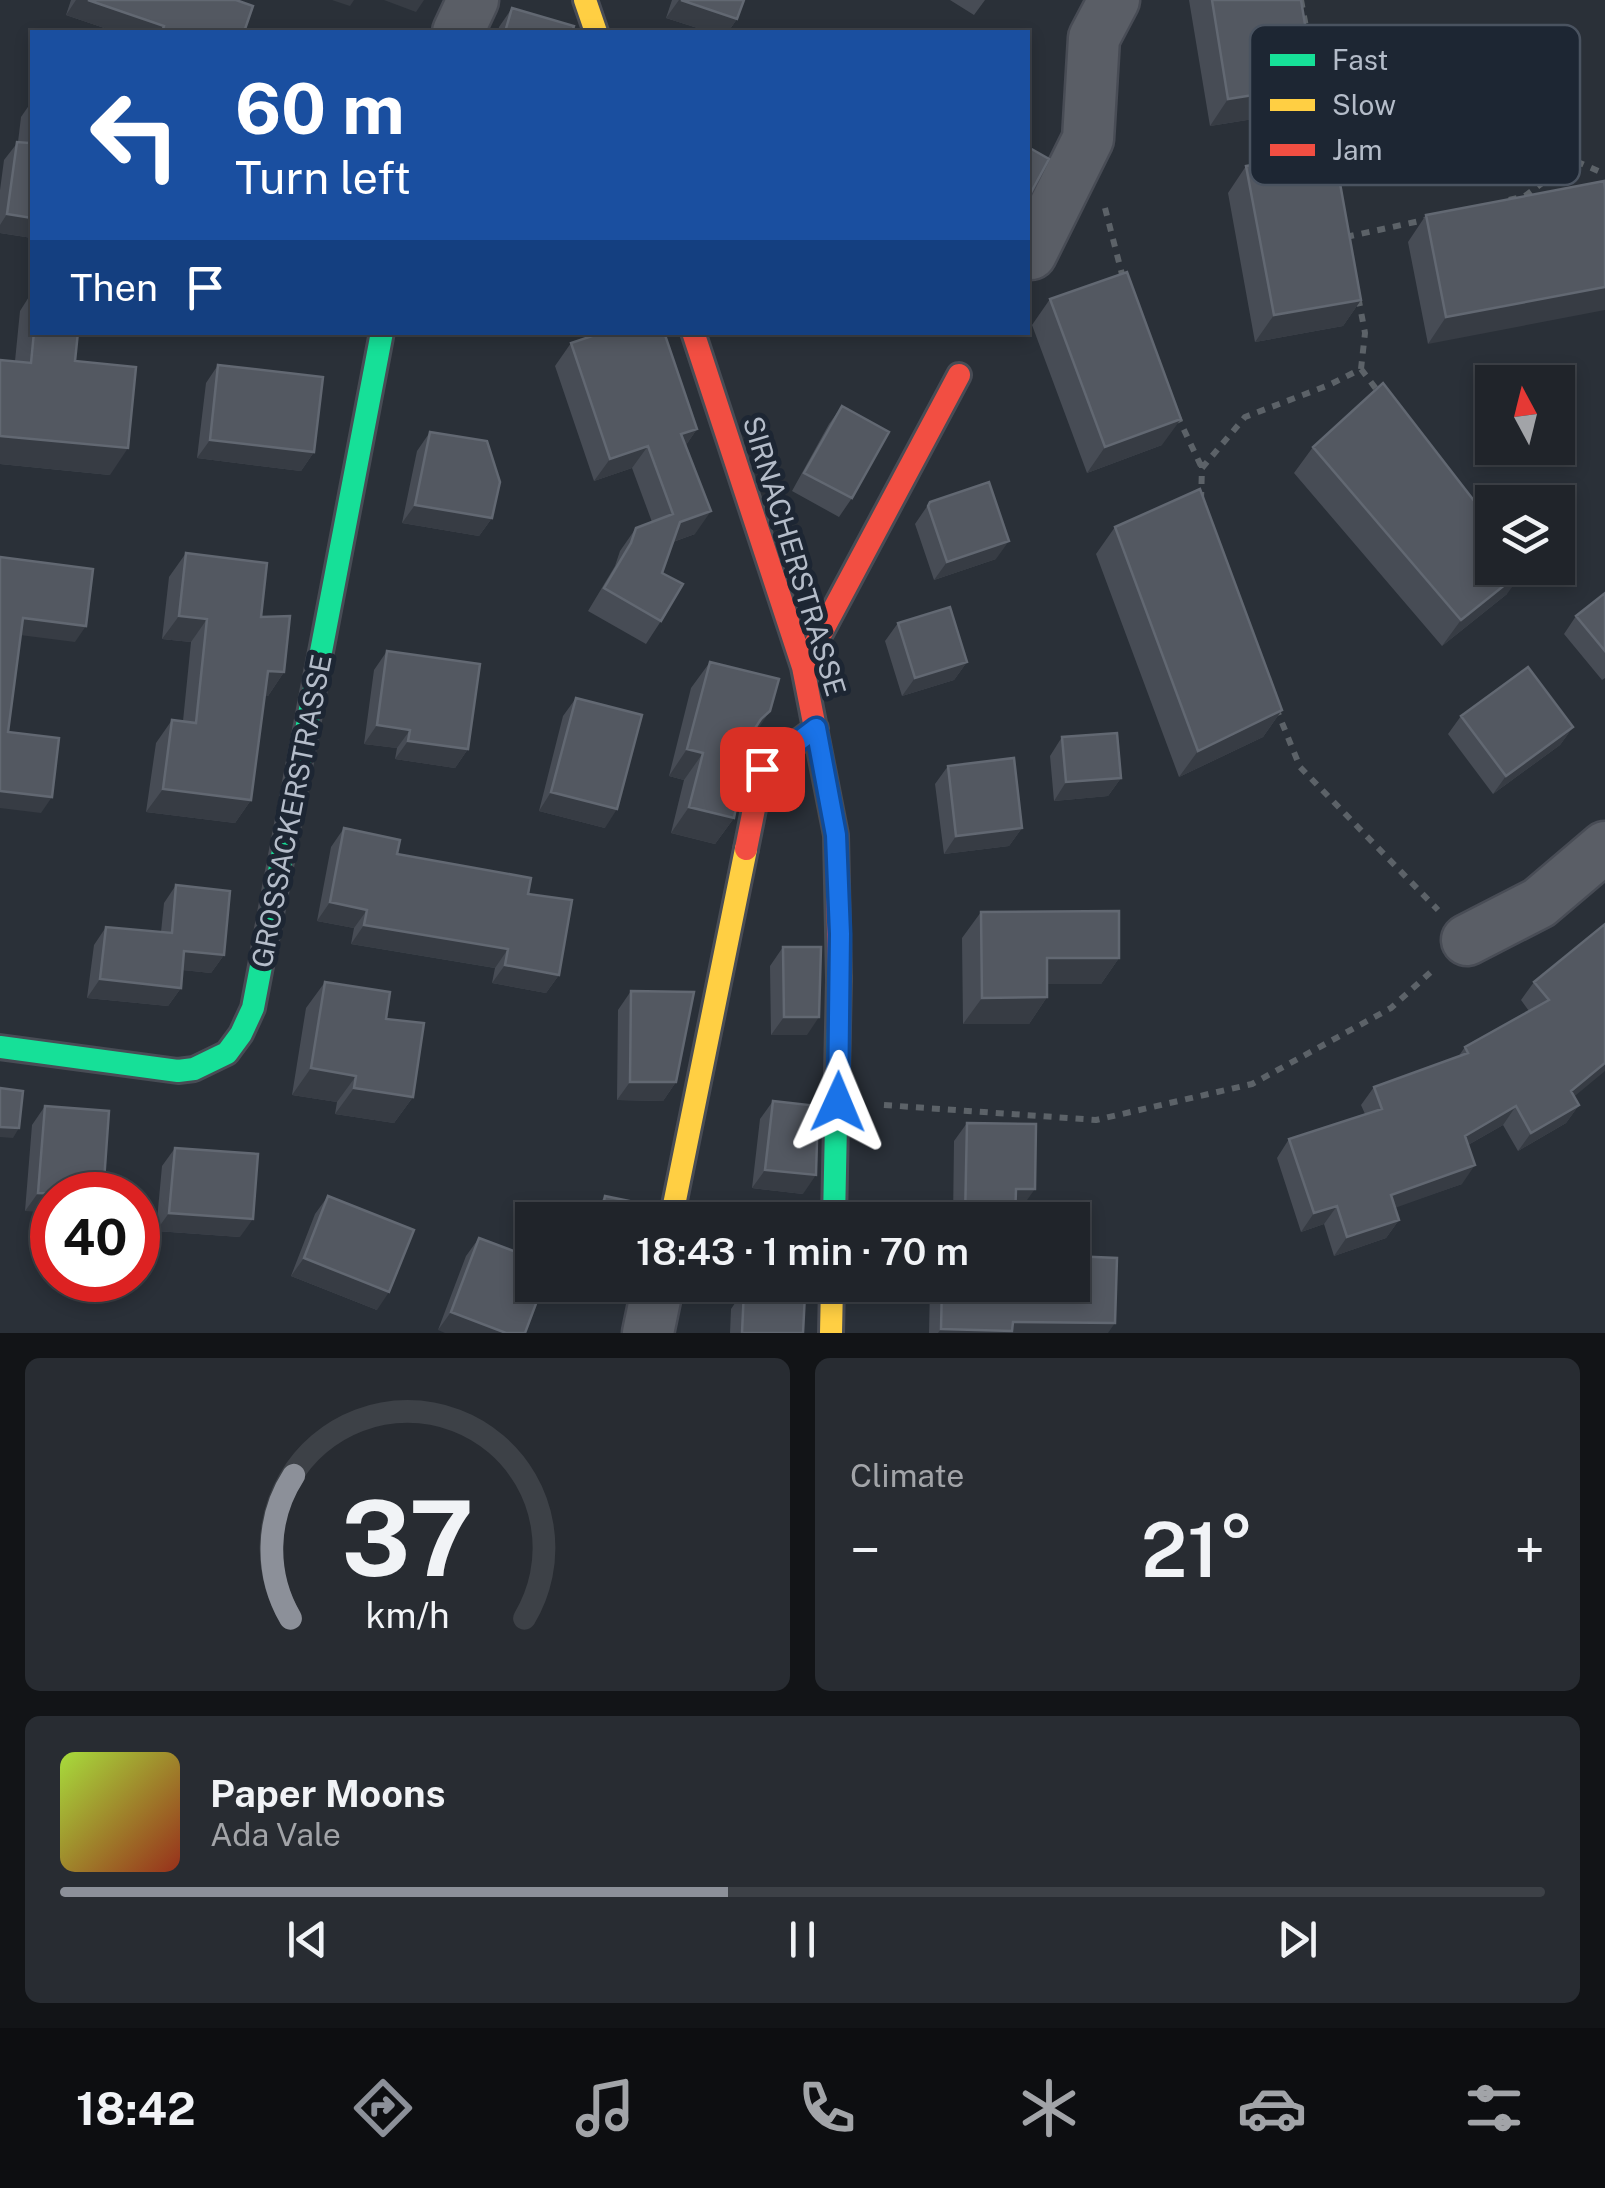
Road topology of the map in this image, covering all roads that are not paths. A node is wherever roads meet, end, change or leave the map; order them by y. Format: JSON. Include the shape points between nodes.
{"nodes":[{"id":1,"x":474,"y":0,"type":"edge"},
{"id":2,"x":586,"y":0,"type":"edge"},
{"id":3,"x":1114,"y":0,"type":"edge"},
{"id":4,"x":459,"y":30,"type":"edge"},
{"id":5,"x":595,"y":30,"type":"edge"},
{"id":6,"x":1031,"y":254,"type":"dead end"},
{"id":7,"x":381,"y":335,"type":"edge"},
{"id":8,"x":694,"y":335,"type":"edge"},
{"id":9,"x":959,"y":376,"type":"dead end"},
{"id":10,"x":803,"y":666,"type":"junction"},
{"id":11,"x":816,"y":728,"type":"junction"},
{"id":12,"x":1605,"y":847,"type":"edge"},
{"id":13,"x":1468,"y":940,"type":"road end"},
{"id":14,"x":0,"y":1047,"type":"edge"},
{"id":15,"x":675,"y":1202,"type":"edge"},
{"id":16,"x":835,"y":1202,"type":"edge"},
{"id":17,"x":654,"y":1302,"type":"edge"},
{"id":18,"x":831,"y":1302,"type":"edge"},
{"id":19,"x":648,"y":1333,"type":"edge"},
{"id":20,"x":830,"y":1333,"type":"edge"}],
"edges":[{"from":1,"to":4,"type":"street"},
{"from":2,"to":5,"type":"street"},
{"from":3,"to":6,"type":"street","via":[[1094,38],[1088,138]]},
{"from":7,"to":14,"type":"street","name":"GROSSACKERSTRASSE","via":[[253,1008],[239,1042],[219,1060],[178,1072]]},
{"from":8,"to":10,"type":"street","name":"SIRNACHERSTRASSE"},
{"from":9,"to":10,"type":"street"},
{"from":10,"to":11,"type":"street","name":"SIRNACHERSTRASSE"},
{"from":11,"to":15,"type":"street","via":[[762,769]]},
{"from":11,"to":16,"type":"street","name":"SIRNACHERSTRASSE","via":[[836,835],[840,934]]},
{"from":12,"to":13,"type":"street","via":[[1540,903]]},
{"from":17,"to":19,"type":"street"},
{"from":18,"to":20,"type":"street"}]}
